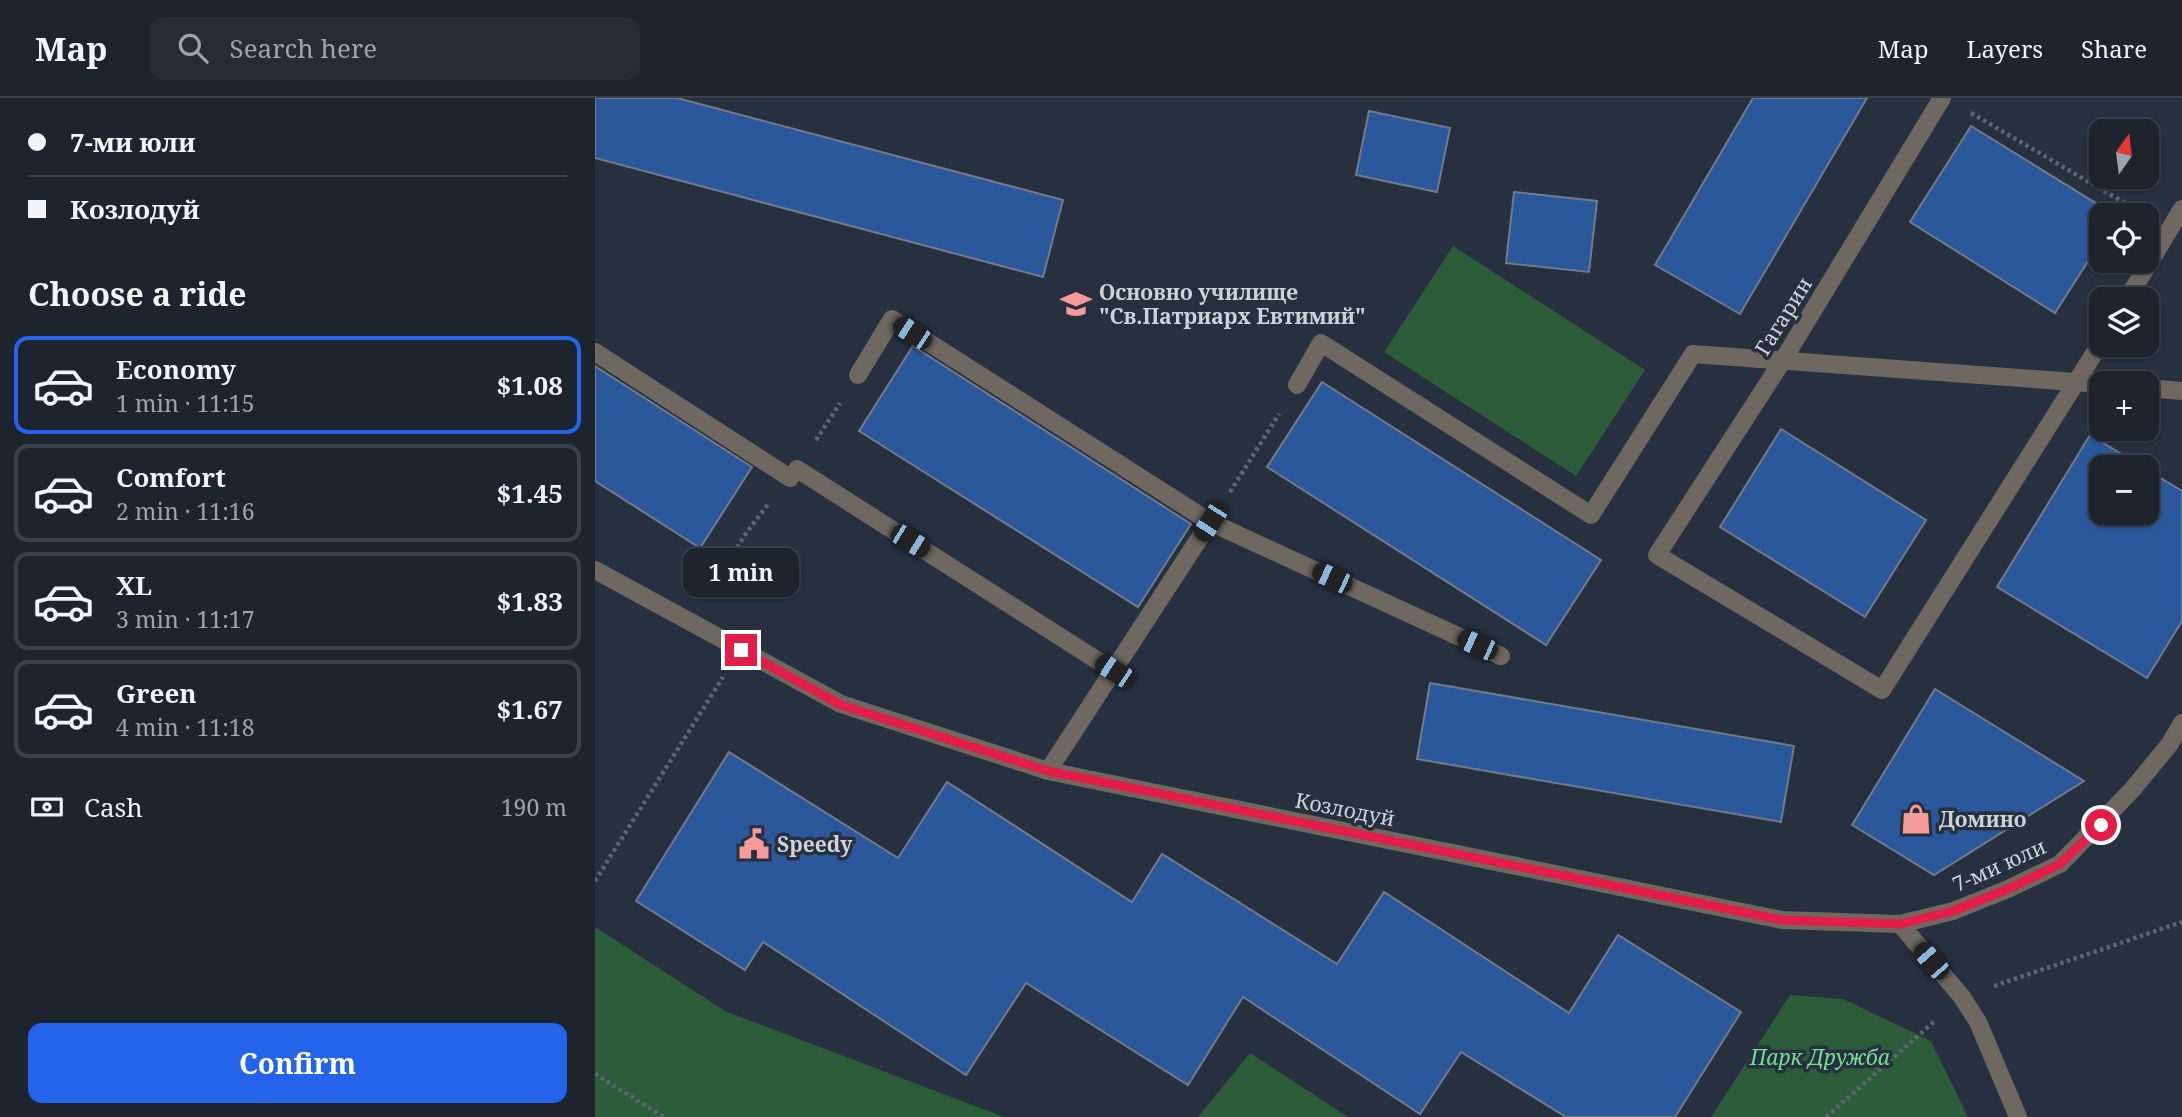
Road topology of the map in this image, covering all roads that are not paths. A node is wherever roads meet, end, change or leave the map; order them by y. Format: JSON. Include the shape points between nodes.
{"nodes":[{"id":1,"x":1942,"y":98,"type":"edge"},
{"id":2,"x":2182,"y":209,"type":"edge"},
{"id":3,"x":2134,"y":287,"type":"edge"},
{"id":4,"x":595,"y":352,"type":"edge"},
{"id":5,"x":2092,"y":357,"type":"edge"},
{"id":6,"x":1783,"y":360,"type":"junction"},
{"id":7,"x":858,"y":374,"type":"road end"},
{"id":8,"x":2077,"y":382,"type":"junction"},
{"id":9,"x":2089,"y":383,"type":"edge"},
{"id":10,"x":1297,"y":385,"type":"road end"},
{"id":11,"x":2159,"y":389,"type":"edge"},
{"id":12,"x":2182,"y":391,"type":"edge"},
{"id":13,"x":1210,"y":522,"type":"junction"},
{"id":14,"x":595,"y":570,"type":"edge"},
{"id":15,"x":1501,"y":656,"type":"dead end"},
{"id":16,"x":1114,"y":671,"type":"junction"},
{"id":17,"x":2182,"y":723,"type":"edge"},
{"id":18,"x":1048,"y":771,"type":"junction"},
{"id":19,"x":1900,"y":924,"type":"junction"},
{"id":20,"x":2018,"y":1117,"type":"edge"}],
"edges":[{"from":1,"to":6,"type":"street","name":"Гагарин"},
{"from":2,"to":3,"type":"street"},
{"from":4,"to":16,"type":"street"},
{"from":5,"to":8,"type":"street"},
{"from":6,"to":8,"type":"street"},
{"from":6,"to":8,"type":"street","name":"Гагарин","via":[[1657,555],[1882,690]]},
{"from":6,"to":10,"type":"street","via":[[1693,354],[1591,515],[1321,343]]},
{"from":7,"to":13,"type":"street","via":[[892,319]]},
{"from":8,"to":9,"type":"street"},
{"from":11,"to":12,"type":"street"},
{"from":13,"to":15,"type":"street"},
{"from":13,"to":16,"type":"street"},
{"from":14,"to":18,"type":"street","name":"Козлодуй","via":[[841,705]]},
{"from":16,"to":18,"type":"street"},
{"from":17,"to":19,"type":"street","name":"7-ми юли","via":[[2132,790],[2060,864],[1953,911]]},
{"from":18,"to":19,"type":"street","name":"Козлодуй","via":[[1782,920]]},
{"from":19,"to":20,"type":"street","via":[[1978,1022]]}]}
